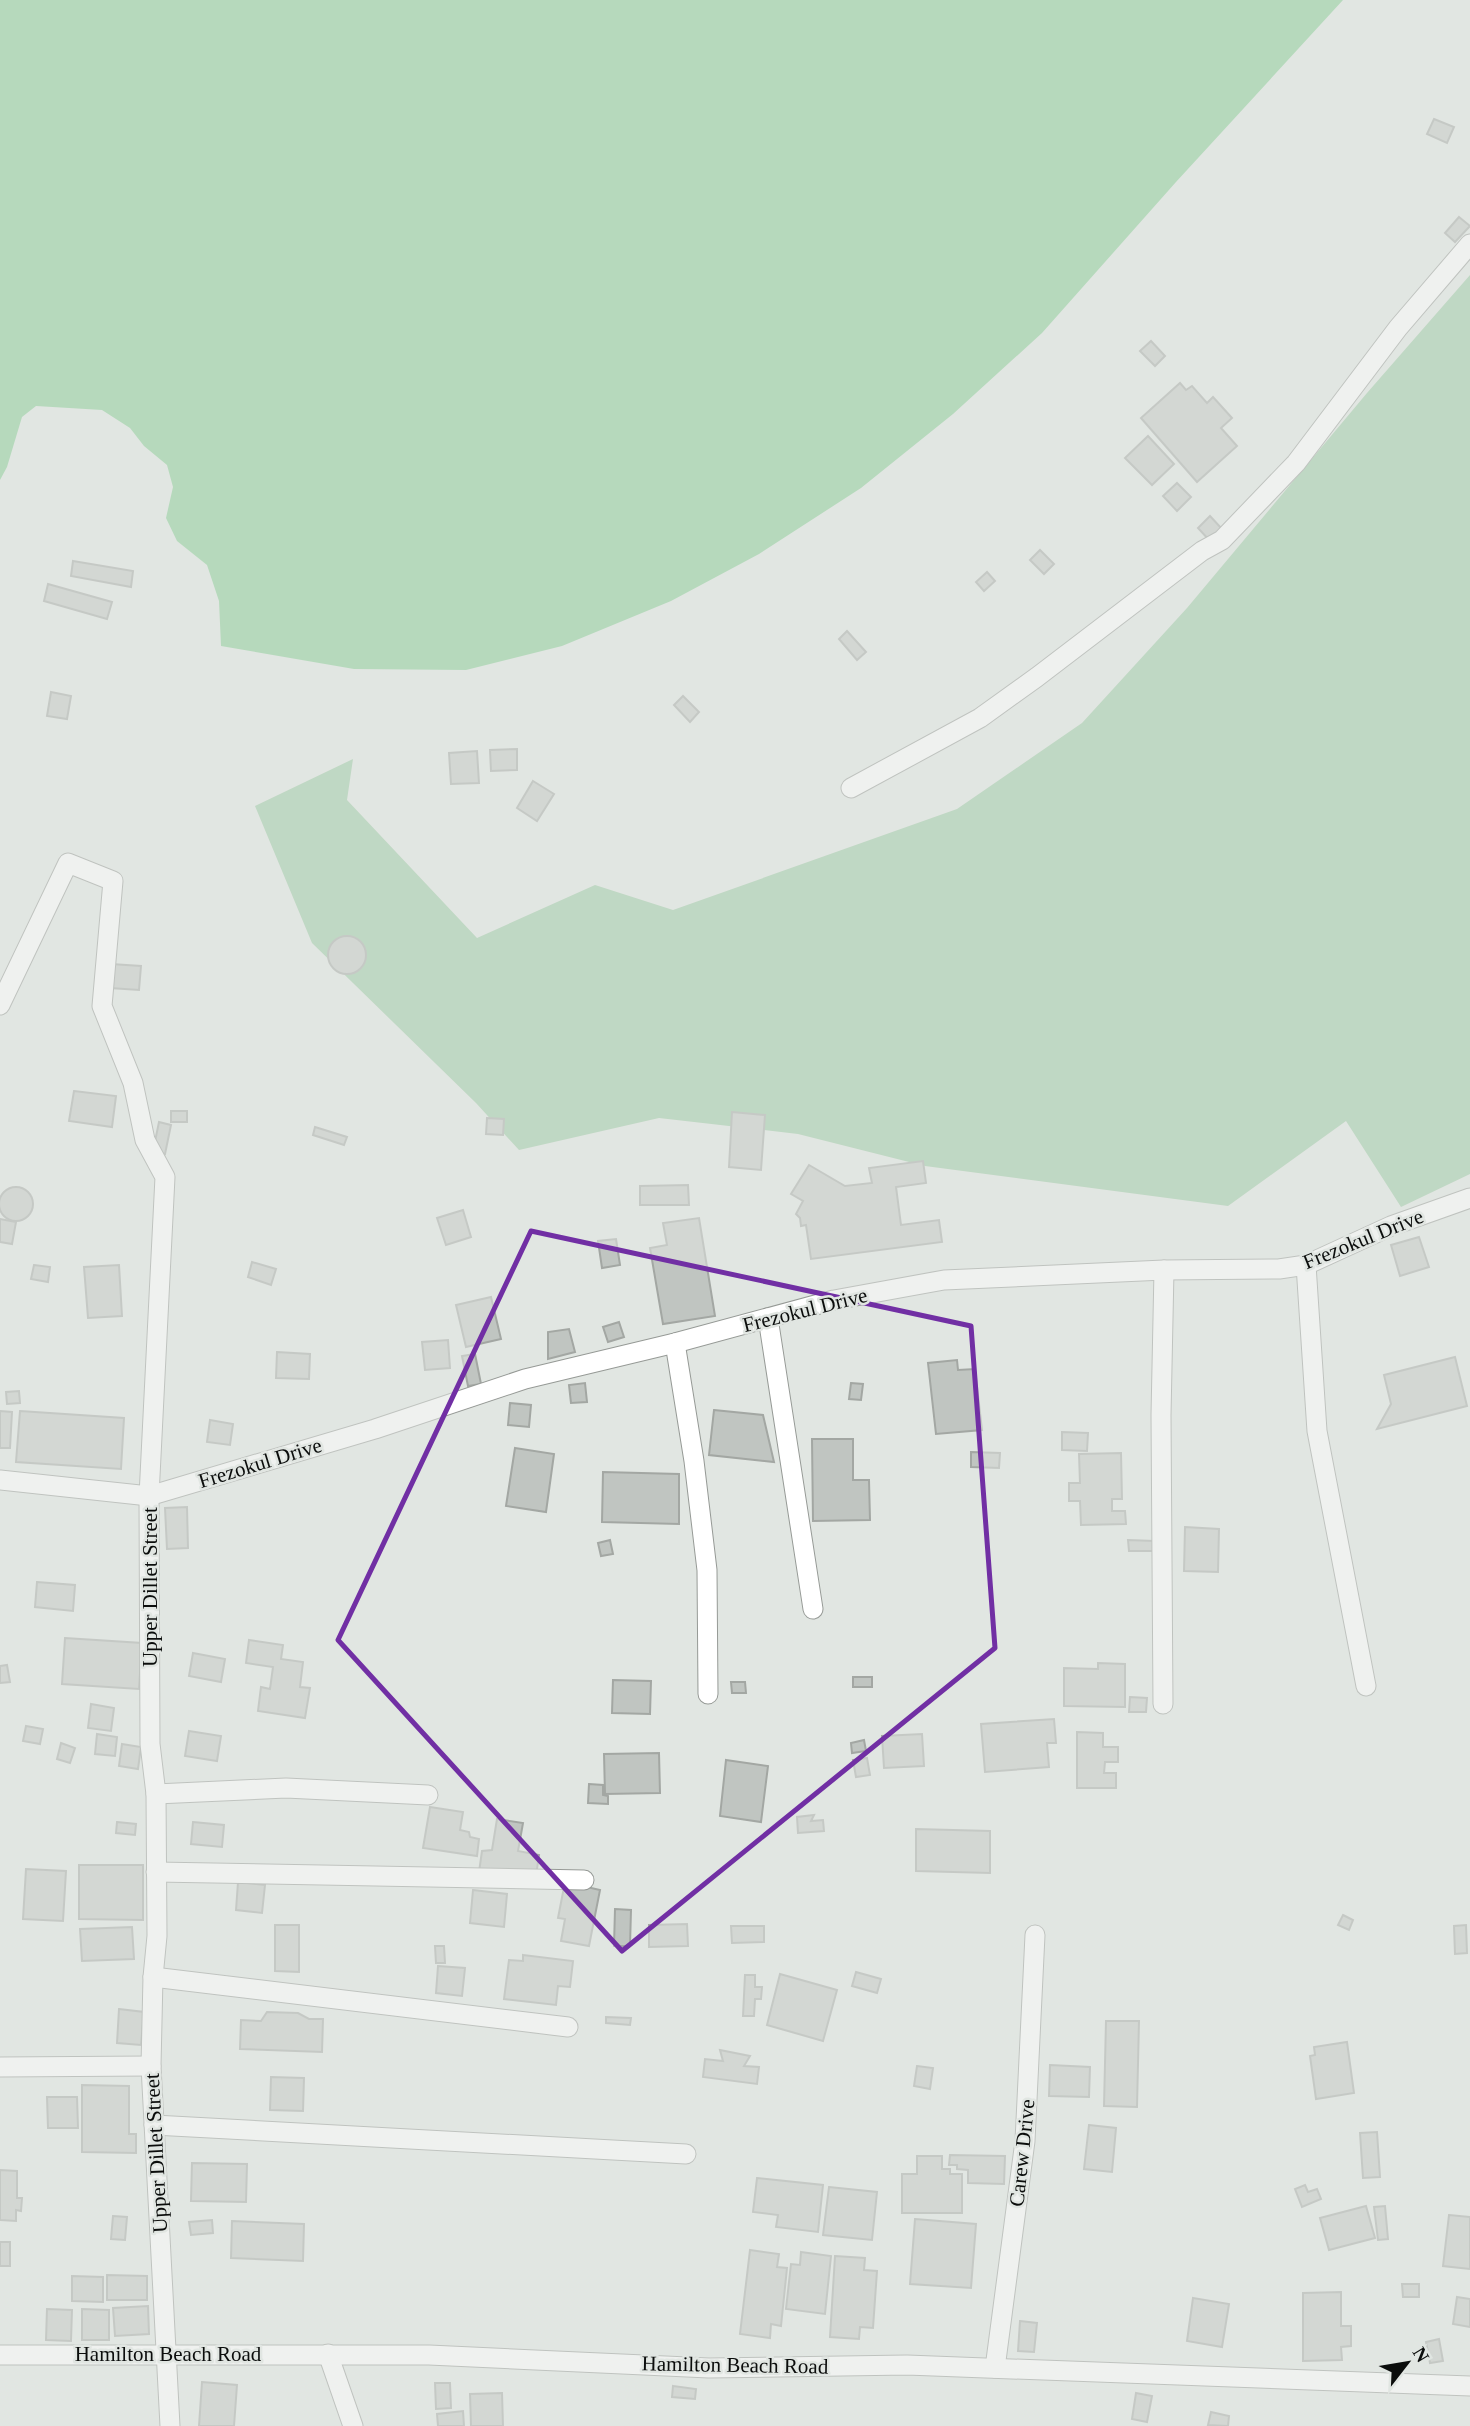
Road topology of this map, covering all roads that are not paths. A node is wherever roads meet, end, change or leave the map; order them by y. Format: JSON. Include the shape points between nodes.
{"nodes":[{"id":1,"x":1470,"y":244,"type":"edge"},
{"id":2,"x":851,"y":788,"type":"dead end"},
{"id":3,"x":0,"y":1005,"type":"edge"},
{"id":4,"x":1470,"y":1198,"type":"edge"},
{"id":5,"x":1306,"y":1265,"type":"junction"},
{"id":6,"x":1164,"y":1270,"type":"junction"},
{"id":7,"x":768,"y":1318,"type":"junction"},
{"id":8,"x":675,"y":1343,"type":"junction"},
{"id":9,"x":0,"y":1480,"type":"edge"},
{"id":10,"x":149,"y":1496,"type":"junction"},
{"id":11,"x":813,"y":1609,"type":"dead end"},
{"id":12,"x":1366,"y":1686,"type":"dead end"},
{"id":13,"x":708,"y":1695,"type":"dead end"},
{"id":14,"x":1163,"y":1704,"type":"dead end"},
{"id":15,"x":156,"y":1794,"type":"junction"},
{"id":16,"x":428,"y":1795,"type":"dead end"},
{"id":17,"x":156,"y":1872,"type":"junction"},
{"id":18,"x":584,"y":1880,"type":"dead end"},
{"id":19,"x":1035,"y":1935,"type":"dead end"},
{"id":20,"x":153,"y":1977,"type":"junction"},
{"id":21,"x":568,"y":2027,"type":"dead end"},
{"id":22,"x":151,"y":2066,"type":"junction"},
{"id":23,"x":0,"y":2067,"type":"edge"},
{"id":24,"x":154,"y":2125,"type":"junction"},
{"id":25,"x":686,"y":2154,"type":"dead end"},
{"id":26,"x":165,"y":2353,"type":"junction"},
{"id":27,"x":328,"y":2354,"type":"junction"},
{"id":28,"x":0,"y":2355,"type":"edge"},
{"id":29,"x":995,"y":2368,"type":"junction"},
{"id":30,"x":1470,"y":2385,"type":"edge"},
{"id":31,"x":170,"y":2426,"type":"edge"},
{"id":32,"x":353,"y":2426,"type":"edge"}],
"edges":[{"from":1,"to":2,"type":"street","via":[[1398,328],[1296,463],[1222,540],[980,718]]},
{"from":3,"to":10,"type":"street","name":"Upper Dillet Street","via":[[68,863],[113,881],[102,1006],[133,1083],[145,1140],[164,1177]]},
{"from":4,"to":5,"type":"street","name":"Frezokul Drive","via":[[1391,1226]]},
{"from":5,"to":6,"type":"street","name":"Frezokul Drive"},
{"from":5,"to":12,"type":"street","via":[[1317,1431]]},
{"from":6,"to":7,"type":"street","name":"Frezokul Drive","via":[[944,1280],[834,1300]]},
{"from":6,"to":14,"type":"street"},
{"from":7,"to":8,"type":"street","name":"Frezokul Drive"},
{"from":7,"to":11,"type":"street"},
{"from":8,"to":10,"type":"street","name":"Frezokul Drive","via":[[525,1379]]},
{"from":8,"to":13,"type":"street","via":[[707,1570]]},
{"from":9,"to":10,"type":"street"},
{"from":10,"to":15,"type":"street","name":"Upper Dillet Street","via":[[150,1744]]},
{"from":15,"to":16,"type":"street","via":[[286,1788]]},
{"from":15,"to":17,"type":"street","name":"Upper Dillet Street"},
{"from":17,"to":18,"type":"street"},
{"from":17,"to":20,"type":"street","name":"Upper Dillet Street"},
{"from":19,"to":29,"type":"street","name":"Carew Drive","via":[[1025,2141]]},
{"from":20,"to":21,"type":"street"},
{"from":20,"to":22,"type":"street","name":"Upper Dillet Street"},
{"from":22,"to":23,"type":"street"},
{"from":22,"to":24,"type":"street","name":"Upper Dillet Street"},
{"from":24,"to":25,"type":"street"},
{"from":24,"to":26,"type":"street","name":"Upper Dillet Street"},
{"from":26,"to":27,"type":"street","name":"Hamilton Beach Road"},
{"from":26,"to":28,"type":"street","name":"Hamilton Beach Road"},
{"from":26,"to":31,"type":"street","name":"Upper Dillet Street"},
{"from":27,"to":29,"type":"street","name":"Hamilton Beach Road","via":[[709,2368]]},
{"from":27,"to":32,"type":"street"},
{"from":29,"to":30,"type":"street","name":"Hamilton Beach Road"}]}
